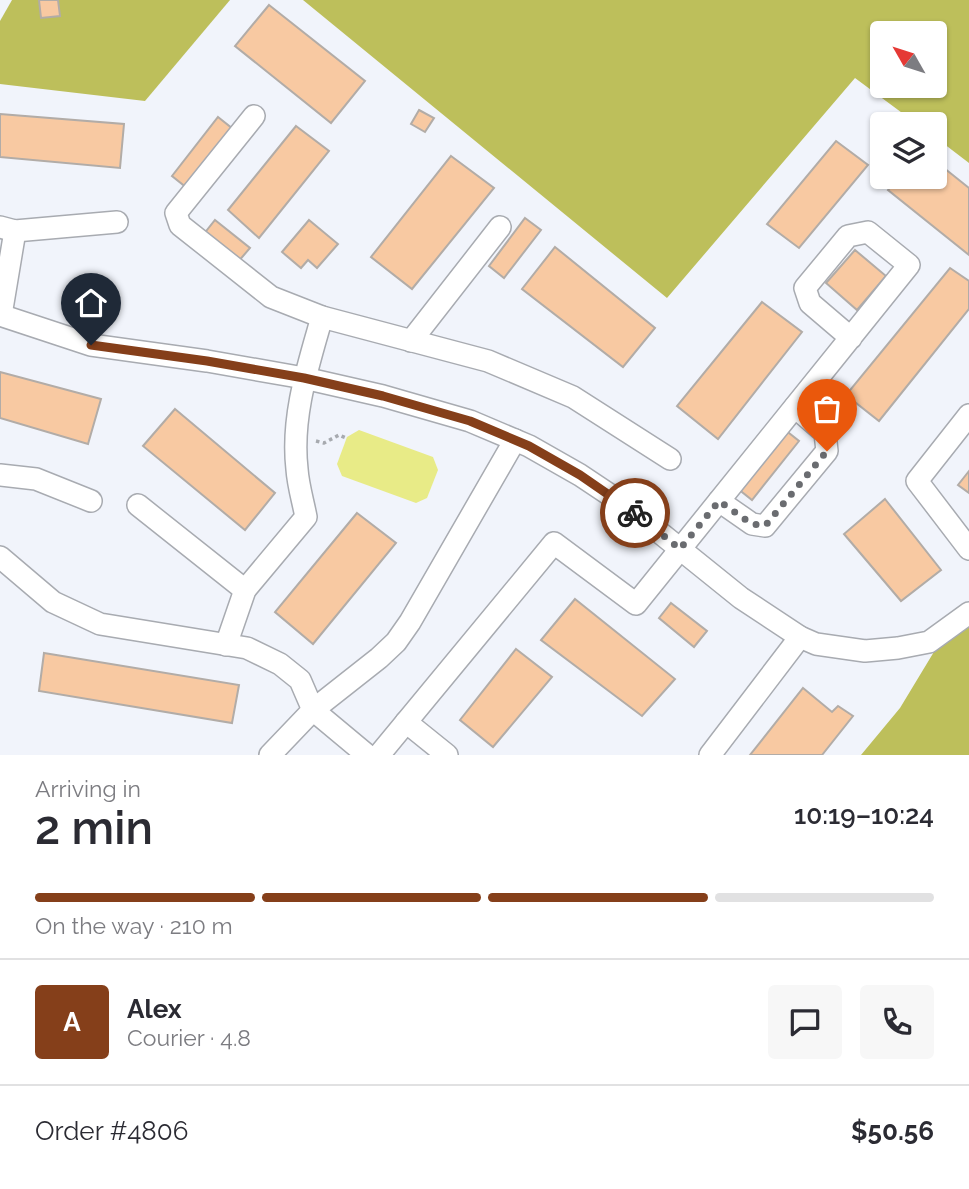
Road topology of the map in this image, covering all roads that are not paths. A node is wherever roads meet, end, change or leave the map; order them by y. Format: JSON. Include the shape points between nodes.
{"nodes":[{"id":1,"x":254,"y":116,"type":"dead end"},
{"id":2,"x":117,"y":222,"type":"dead end"},
{"id":3,"x":500,"y":227,"type":"dead end"},
{"id":4,"x":7,"y":229,"type":"edge"},
{"id":5,"x":0,"y":315,"type":"edge"},
{"id":6,"x":322,"y":317,"type":"junction"},
{"id":7,"x":851,"y":338,"type":"junction"},
{"id":8,"x":411,"y":341,"type":"junction"},
{"id":9,"x":304,"y":378,"type":"junction"},
{"id":10,"x":795,"y":407,"type":"junction"},
{"id":11,"x":969,"y":415,"type":"edge"},
{"id":12,"x":515,"y":440,"type":"junction"},
{"id":13,"x":670,"y":459,"type":"dead end"},
{"id":14,"x":0,"y":475,"type":"edge"},
{"id":15,"x":91,"y":501,"type":"dead end"},
{"id":16,"x":719,"y":501,"type":"junction"},
{"id":17,"x":138,"y":505,"type":"dead end"},
{"id":18,"x":680,"y":549,"type":"junction"},
{"id":19,"x":969,"y":549,"type":"edge"},
{"id":20,"x":0,"y":557,"type":"edge"},
{"id":21,"x":245,"y":590,"type":"junction"},
{"id":22,"x":969,"y":613,"type":"edge"},
{"id":23,"x":800,"y":637,"type":"junction"},
{"id":24,"x":226,"y":645,"type":"junction"},
{"id":25,"x":313,"y":710,"type":"junction"},
{"id":26,"x":406,"y":722,"type":"junction"},
{"id":27,"x":270,"y":755,"type":"edge"},
{"id":28,"x":367,"y":755,"type":"edge"},
{"id":29,"x":379,"y":755,"type":"edge"},
{"id":30,"x":447,"y":755,"type":"edge"},
{"id":31,"x":710,"y":755,"type":"edge"}],
"edges":[{"from":1,"to":6,"type":"street","via":[[176,213],[180,225],[271,297]]},
{"from":2,"to":4,"type":"street"},
{"from":3,"to":8,"type":"street"},
{"from":4,"to":5,"type":"street"},
{"from":5,"to":9,"type":"street","via":[[91,345]]},
{"from":6,"to":8,"type":"street"},
{"from":6,"to":9,"type":"street"},
{"from":7,"to":7,"type":"street","via":[[810,303],[805,288],[848,236],[868,232],[909,264]]},
{"from":7,"to":10,"type":"street"},
{"from":8,"to":13,"type":"street","via":[[488,361],[573,397]]},
{"from":9,"to":12,"type":"street","via":[[470,421]]},
{"from":9,"to":21,"type":"street","via":[[296,467],[306,517]]},
{"from":10,"to":16,"type":"street"},
{"from":10,"to":16,"type":"street","via":[[825,433],[827,451],[765,526],[752,524]]},
{"from":11,"to":19,"type":"street","via":[[917,481]]},
{"from":12,"to":18,"type":"street","via":[[580,475]]},
{"from":12,"to":25,"type":"street","via":[[396,642]]},
{"from":14,"to":15,"type":"street","via":[[36,479]]},
{"from":16,"to":18,"type":"street"},
{"from":17,"to":21,"type":"street"},
{"from":18,"to":23,"type":"street"},
{"from":18,"to":26,"type":"street","via":[[636,604],[554,543]]},
{"from":20,"to":24,"type":"street","via":[[53,602],[100,624]]},
{"from":21,"to":24,"type":"street"},
{"from":22,"to":23,"type":"street","via":[[929,642],[898,648],[865,651]]},
{"from":23,"to":31,"type":"street"},
{"from":24,"to":25,"type":"street","via":[[247,648],[280,664],[300,680]]},
{"from":25,"to":27,"type":"street"},
{"from":25,"to":28,"type":"street"},
{"from":26,"to":29,"type":"street"},
{"from":26,"to":30,"type":"street"}]}
